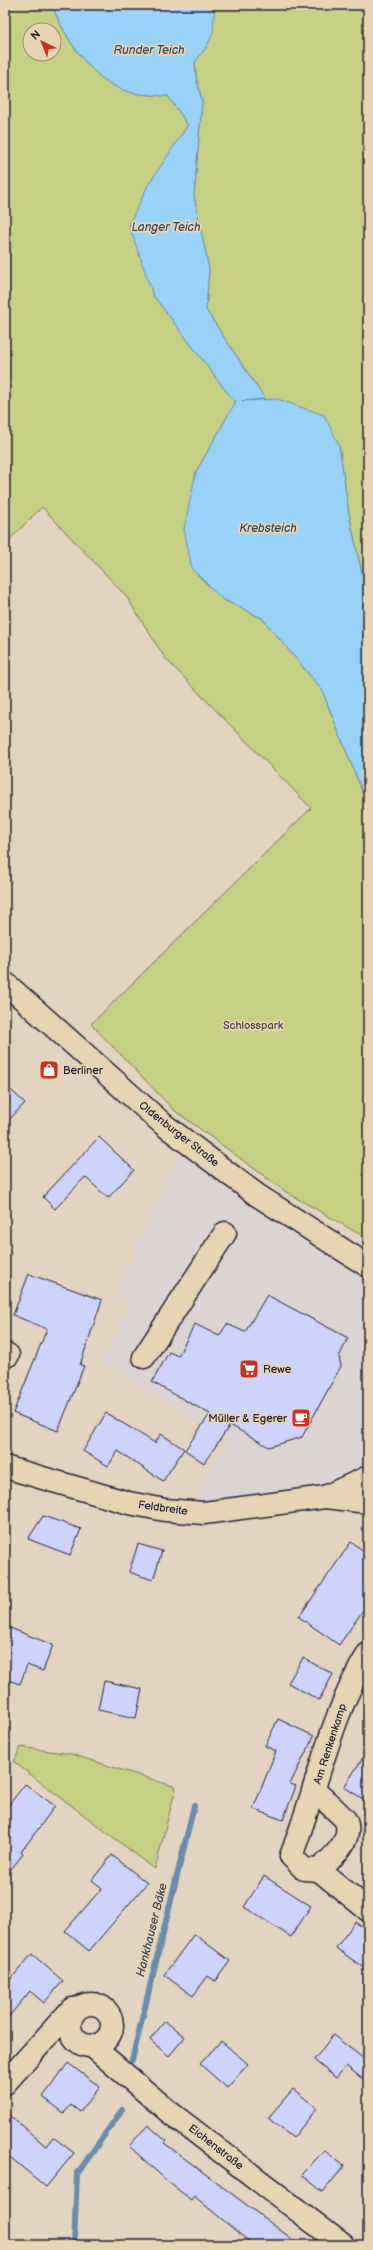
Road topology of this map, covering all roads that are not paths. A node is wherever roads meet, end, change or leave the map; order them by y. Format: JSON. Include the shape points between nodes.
{"nodes":[{"id":1,"x":5,"y":983,"type":"edge"},
{"id":2,"x":225,"y":1233,"type":"dead end"},
{"id":3,"x":368,"y":1266,"type":"edge"},
{"id":4,"x":144,"y":1357,"type":"dead end"},
{"id":5,"x":5,"y":1467,"type":"edge"},
{"id":6,"x":368,"y":1477,"type":"edge"},
{"id":7,"x":325,"y":1497,"type":"junction"},
{"id":8,"x":368,"y":1502,"type":"edge"},
{"id":9,"x":368,"y":1654,"type":"edge"},
{"id":10,"x":315,"y":1791,"type":"junction"},
{"id":11,"x":319,"y":1870,"type":"junction"},
{"id":12,"x":368,"y":1910,"type":"edge"},
{"id":13,"x":76,"y":2009,"type":"junction"},
{"id":14,"x":92,"y":2046,"type":"junction"},
{"id":15,"x":5,"y":2083,"type":"edge"},
{"id":16,"x":343,"y":2245,"type":"edge"}],
"edges":[{"from":1,"to":3,"type":"street","name":"Oldenburger Straße","via":[[163,1124],[257,1194]]},
{"from":2,"to":4,"type":"street"},
{"from":5,"to":7,"type":"street","name":"Feldbreite","via":[[129,1503],[171,1511],[204,1514]]},
{"from":6,"to":7,"type":"street","name":"Feldbreite"},
{"from":7,"to":8,"type":"street","name":"Feldbreite"},
{"from":9,"to":10,"type":"street","name":"Am Renkenkamp","via":[[340,1710]]},
{"from":10,"to":11,"type":"street","name":"Am Renkenkamp","via":[[291,1856],[304,1869]]},
{"from":10,"to":11,"type":"street","name":"Am Renkenkamp","via":[[346,1820],[347,1835],[341,1847]]},
{"from":11,"to":12,"type":"street","name":"Am Renkenkamp"},
{"from":13,"to":14,"type":"street","name":"Eichenstraße","via":[[70,2019],[71,2031],[78,2041]]},
{"from":13,"to":14,"type":"street","via":[[89,2003],[97,2004],[112,2018],[111,2032],[107,2039]]},
{"from":13,"to":15,"type":"street","via":[[72,2010]]},
{"from":14,"to":16,"type":"street","name":"Eichenstraße","via":[[168,2111]]}]}
